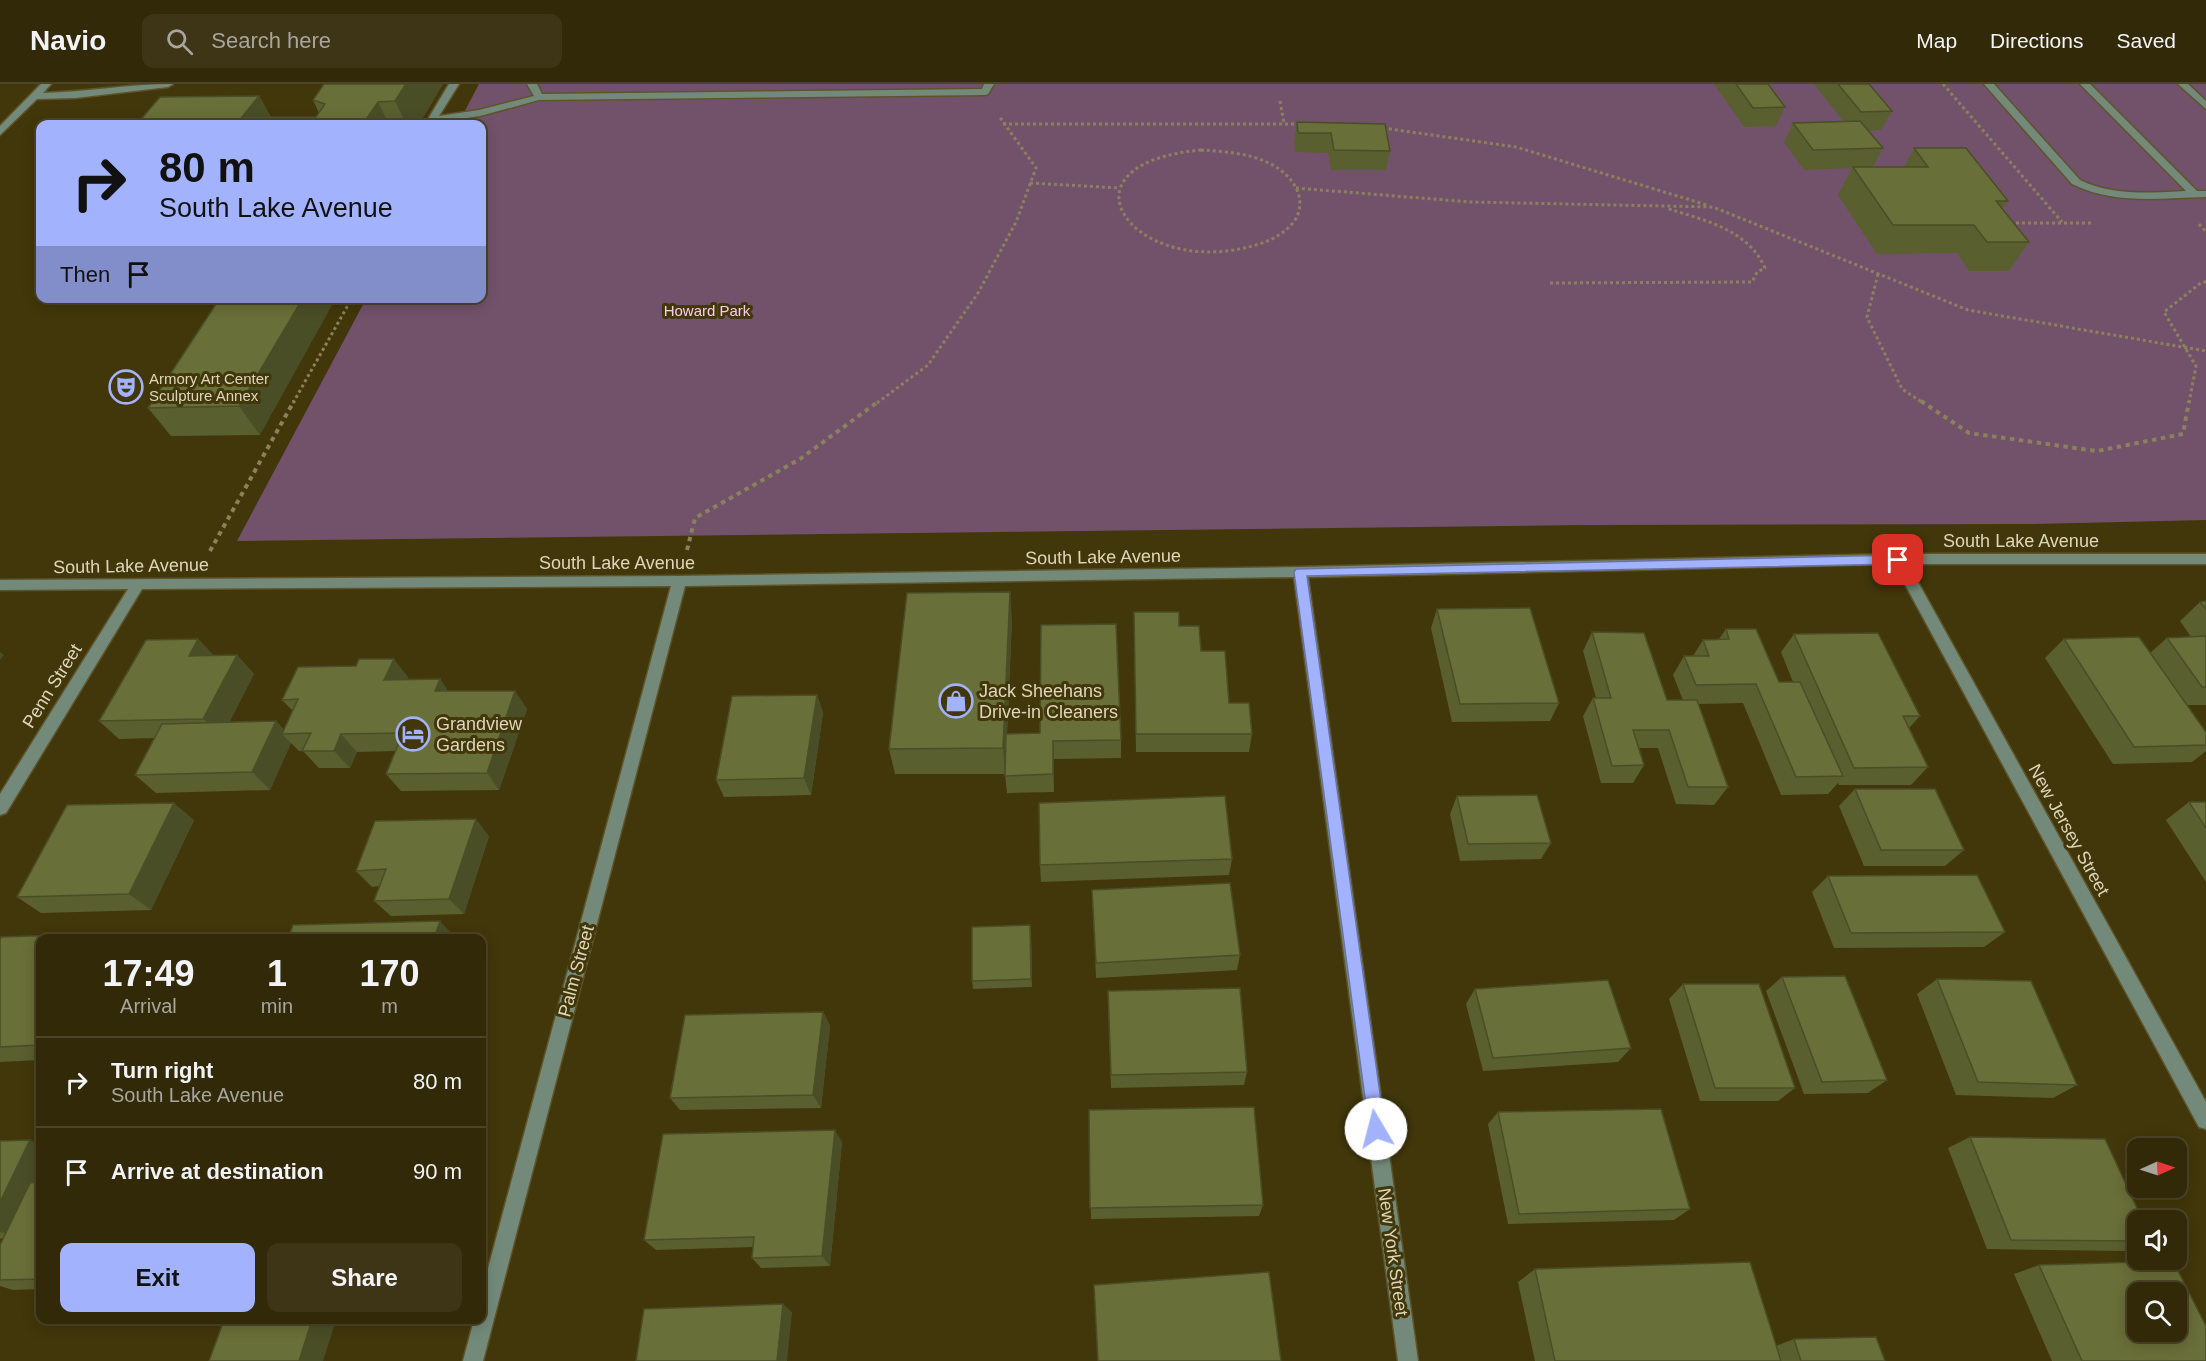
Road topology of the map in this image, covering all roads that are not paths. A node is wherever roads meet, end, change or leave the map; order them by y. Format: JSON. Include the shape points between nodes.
{"nodes":[{"id":1,"x":46,"y":84,"type":"edge"},
{"id":2,"x":168,"y":84,"type":"edge"},
{"id":3,"x":454,"y":84,"type":"edge"},
{"id":4,"x":532,"y":84,"type":"edge"},
{"id":5,"x":1989,"y":84,"type":"edge"},
{"id":6,"x":2085,"y":84,"type":"edge"},
{"id":7,"x":2183,"y":84,"type":"edge"},
{"id":8,"x":987,"y":88,"type":"edge"},
{"id":9,"x":35,"y":96,"type":"junction"},
{"id":10,"x":539,"y":97,"type":"junction"},
{"id":11,"x":2206,"y":106,"type":"edge"},
{"id":12,"x":431,"y":120,"type":"edge"},
{"id":13,"x":441,"y":120,"type":"edge"},
{"id":14,"x":0,"y":132,"type":"edge"},
{"id":15,"x":2194,"y":194,"type":"junction"},
{"id":16,"x":2206,"y":194,"type":"edge"},
{"id":17,"x":2206,"y":559,"type":"edge"},
{"id":18,"x":1898,"y":560,"type":"junction"},
{"id":19,"x":1300,"y":572,"type":"junction"},
{"id":20,"x":679,"y":581,"type":"junction"},
{"id":21,"x":138,"y":584,"type":"junction"},
{"id":22,"x":0,"y":585,"type":"edge"},
{"id":23,"x":0,"y":808,"type":"edge"},
{"id":24,"x":2206,"y":1120,"type":"edge"},
{"id":25,"x":486,"y":1312,"type":"edge"},
{"id":26,"x":483,"y":1324,"type":"edge"},
{"id":27,"x":473,"y":1361,"type":"edge"},
{"id":28,"x":1408,"y":1361,"type":"edge"}],
"edges":[{"from":1,"to":9,"type":"street"},
{"from":2,"to":9,"type":"street"},
{"from":3,"to":12,"type":"street"},
{"from":4,"to":10,"type":"street"},
{"from":5,"to":15,"type":"street","via":[[2076,182],[2088,190],[2113,194]]},
{"from":6,"to":15,"type":"street"},
{"from":7,"to":11,"type":"street"},
{"from":8,"to":10,"type":"street"},
{"from":9,"to":14,"type":"street"},
{"from":10,"to":13,"type":"street"},
{"from":15,"to":16,"type":"street"},
{"from":17,"to":18,"type":"street","name":"South Lake Avenue"},
{"from":18,"to":19,"type":"street","name":"South Lake Avenue"},
{"from":18,"to":24,"type":"street","name":"New Jersey Street"},
{"from":19,"to":20,"type":"street","name":"South Lake Avenue"},
{"from":19,"to":28,"type":"street","name":"New York Street"},
{"from":20,"to":21,"type":"street","name":"South Lake Avenue"},
{"from":20,"to":25,"type":"street","name":"Palm Street"},
{"from":21,"to":22,"type":"street","name":"South Lake Avenue"},
{"from":21,"to":23,"type":"street","name":"Penn Street"},
{"from":26,"to":27,"type":"street","name":"Palm Street"}]}
